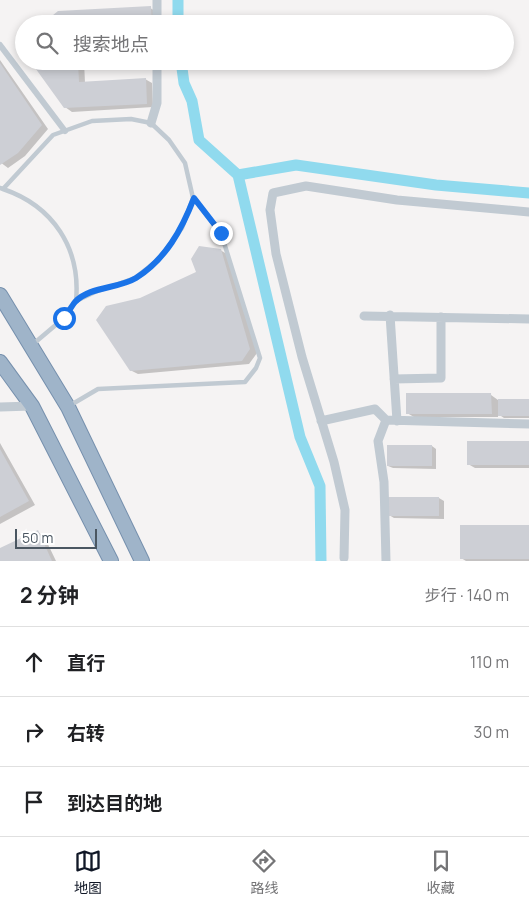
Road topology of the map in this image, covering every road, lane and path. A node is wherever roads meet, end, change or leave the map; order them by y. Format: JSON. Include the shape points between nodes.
{"nodes":[{"id":1,"x":157,"y":0,"type":"edge"},
{"id":2,"x":157,"y":15,"type":"edge"},
{"id":3,"x":0,"y":45,"type":"edge"},
{"id":4,"x":15,"y":65,"type":"edge"},
{"id":5,"x":19,"y":70,"type":"edge"},
{"id":6,"x":157,"y":70,"type":"edge"},
{"id":7,"x":151,"y":123,"type":"junction"},
{"id":8,"x":65,"y":130,"type":"junction"},
{"id":9,"x":2,"y":188,"type":"edge"},
{"id":10,"x":194,"y":198,"type":"junction"},
{"id":11,"x":529,"y":212,"type":"edge"},
{"id":12,"x":0,"y":295,"type":"edge"},
{"id":13,"x":76,"y":301,"type":"junction"},
{"id":14,"x":390,"y":315,"type":"junction"},
{"id":15,"x":364,"y":316,"type":"dead end"},
{"id":16,"x":441,"y":317,"type":"junction"},
{"id":17,"x":529,"y":319,"type":"edge"},
{"id":18,"x":30,"y":346,"type":"junction"},
{"id":19,"x":0,"y":362,"type":"edge"},
{"id":20,"x":394,"y":378,"type":"junction"},
{"id":21,"x":32,"y":406,"type":"junction"},
{"id":22,"x":0,"y":407,"type":"edge"},
{"id":23,"x":68,"y":407,"type":"junction"},
{"id":24,"x":386,"y":420,"type":"junction"},
{"id":25,"x":321,"y":421,"type":"junction"},
{"id":26,"x":397,"y":421,"type":"junction"},
{"id":27,"x":529,"y":424,"type":"edge"},
{"id":28,"x":344,"y":558,"type":"dead end"},
{"id":29,"x":111,"y":561,"type":"edge"},
{"id":30,"x":142,"y":561,"type":"edge"},
{"id":31,"x":386,"y":561,"type":"edge"}],
"edges":[{"from":1,"to":2,"type":"street"},
{"from":3,"to":4,"type":"street"},
{"from":5,"to":8,"type":"street"},
{"from":6,"to":7,"type":"street","via":[[157,103]]},
{"from":7,"to":8,"type":"lane","via":[[131,119],[92,121]]},
{"from":7,"to":10,"type":"lane","via":[[169,140],[185,163]]},
{"from":8,"to":9,"type":"lane","via":[[53,135]]},
{"from":9,"to":13,"type":"lane","via":[[37,206],[62,234],[75,266]]},
{"from":10,"to":13,"type":"lane","via":[[182,228],[159,259],[135,278]]},
{"from":10,"to":23,"type":"lane","via":[[221,233],[260,358],[256,368],[245,382],[98,389]]},
{"from":11,"to":25,"type":"street","via":[[397,200],[306,186],[273,193],[270,210],[276,254]]},
{"from":12,"to":18,"type":"highway"},
{"from":13,"to":18,"type":"lane","via":[[64,318]]},
{"from":14,"to":15,"type":"street"},
{"from":14,"to":16,"type":"street"},
{"from":14,"to":20,"type":"street"},
{"from":16,"to":17,"type":"street"},
{"from":16,"to":20,"type":"street","via":[[441,378]]},
{"from":18,"to":23,"type":"highway"},
{"from":19,"to":21,"type":"highway"},
{"from":20,"to":26,"type":"street"},
{"from":21,"to":22,"type":"street"},
{"from":21,"to":29,"type":"highway"},
{"from":23,"to":30,"type":"highway"},
{"from":24,"to":25,"type":"street","via":[[375,409]]},
{"from":24,"to":26,"type":"street"},
{"from":24,"to":31,"type":"street","via":[[378,441],[384,482]]},
{"from":25,"to":28,"type":"street","via":[[345,510]]},
{"from":26,"to":27,"type":"street"}]}
